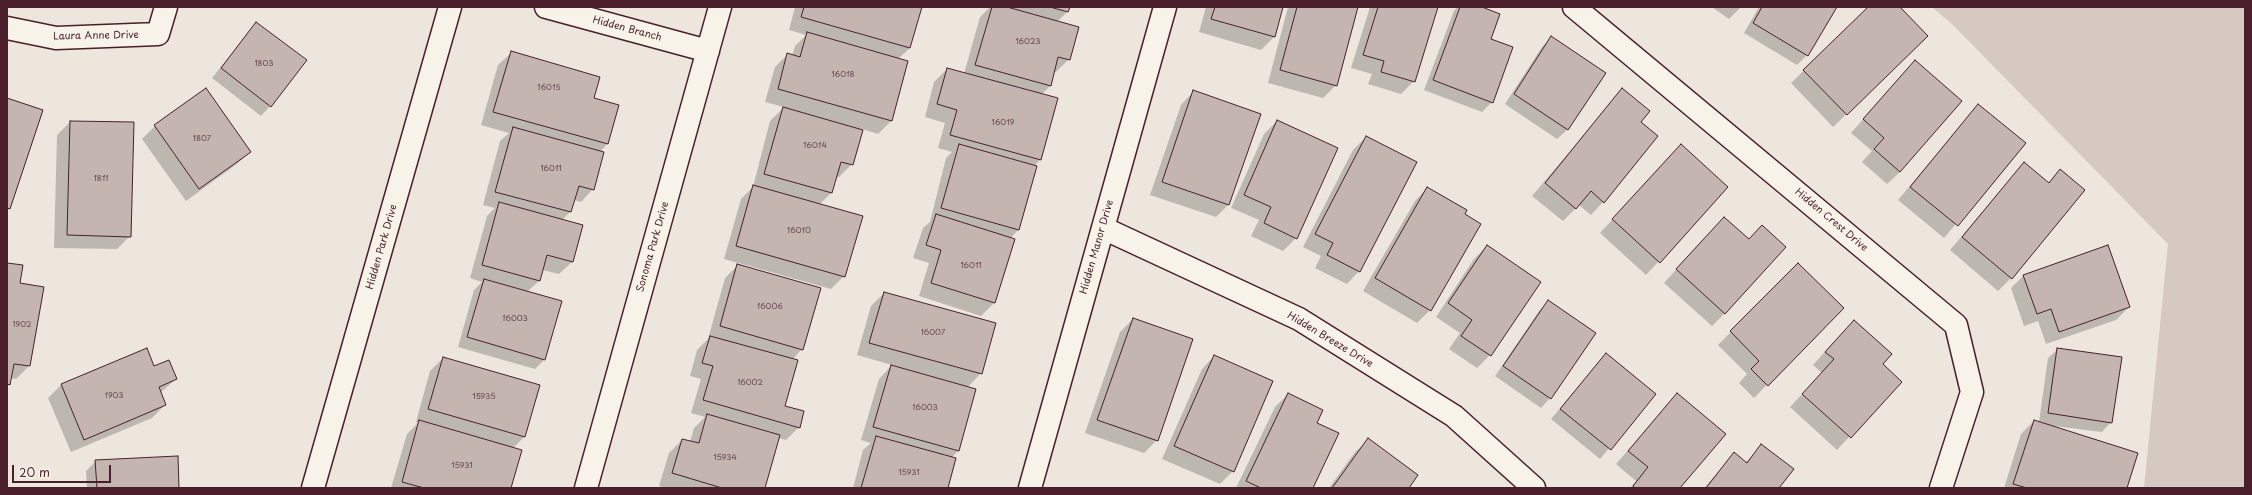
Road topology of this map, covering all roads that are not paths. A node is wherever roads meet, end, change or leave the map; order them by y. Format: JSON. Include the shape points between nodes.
{"nodes":[{"id":1,"x":166,"y":7,"type":"edge"},
{"id":2,"x":450,"y":7,"type":"edge"},
{"id":3,"x":546,"y":7,"type":"edge"},
{"id":4,"x":720,"y":7,"type":"edge"},
{"id":5,"x":1165,"y":7,"type":"edge"},
{"id":6,"x":1574,"y":7,"type":"edge"},
{"id":7,"x":7,"y":28,"type":"edge"},
{"id":8,"x":708,"y":51,"type":"junction"},
{"id":9,"x":1103,"y":228,"type":"junction"},
{"id":10,"x":313,"y":488,"type":"edge"},
{"id":11,"x":586,"y":488,"type":"edge"},
{"id":12,"x":1030,"y":488,"type":"edge"},
{"id":13,"x":1534,"y":488,"type":"edge"},
{"id":14,"x":1942,"y":488,"type":"edge"}],
"edges":[{"from":1,"to":7,"type":"street","name":"Laura Anne Drive","via":[[158,34],[56,38]]},
{"from":2,"to":10,"type":"street","name":"Hidden Park Drive"},
{"from":3,"to":8,"type":"street","name":"Hidden Branch"},
{"from":4,"to":8,"type":"street","name":"Sonoma Park Drive"},
{"from":5,"to":9,"type":"street","name":"Hidden Manor Drive"},
{"from":6,"to":14,"type":"street","name":"Hidden Crest Drive","via":[[1956,325],[1972,392]]},
{"from":8,"to":11,"type":"street","name":"Sonoma Park Drive"},
{"from":9,"to":12,"type":"street","name":"Hidden Manor Drive"},
{"from":9,"to":13,"type":"street","name":"Hidden Breeze Drive","via":[[1299,319],[1454,416]]}]}
